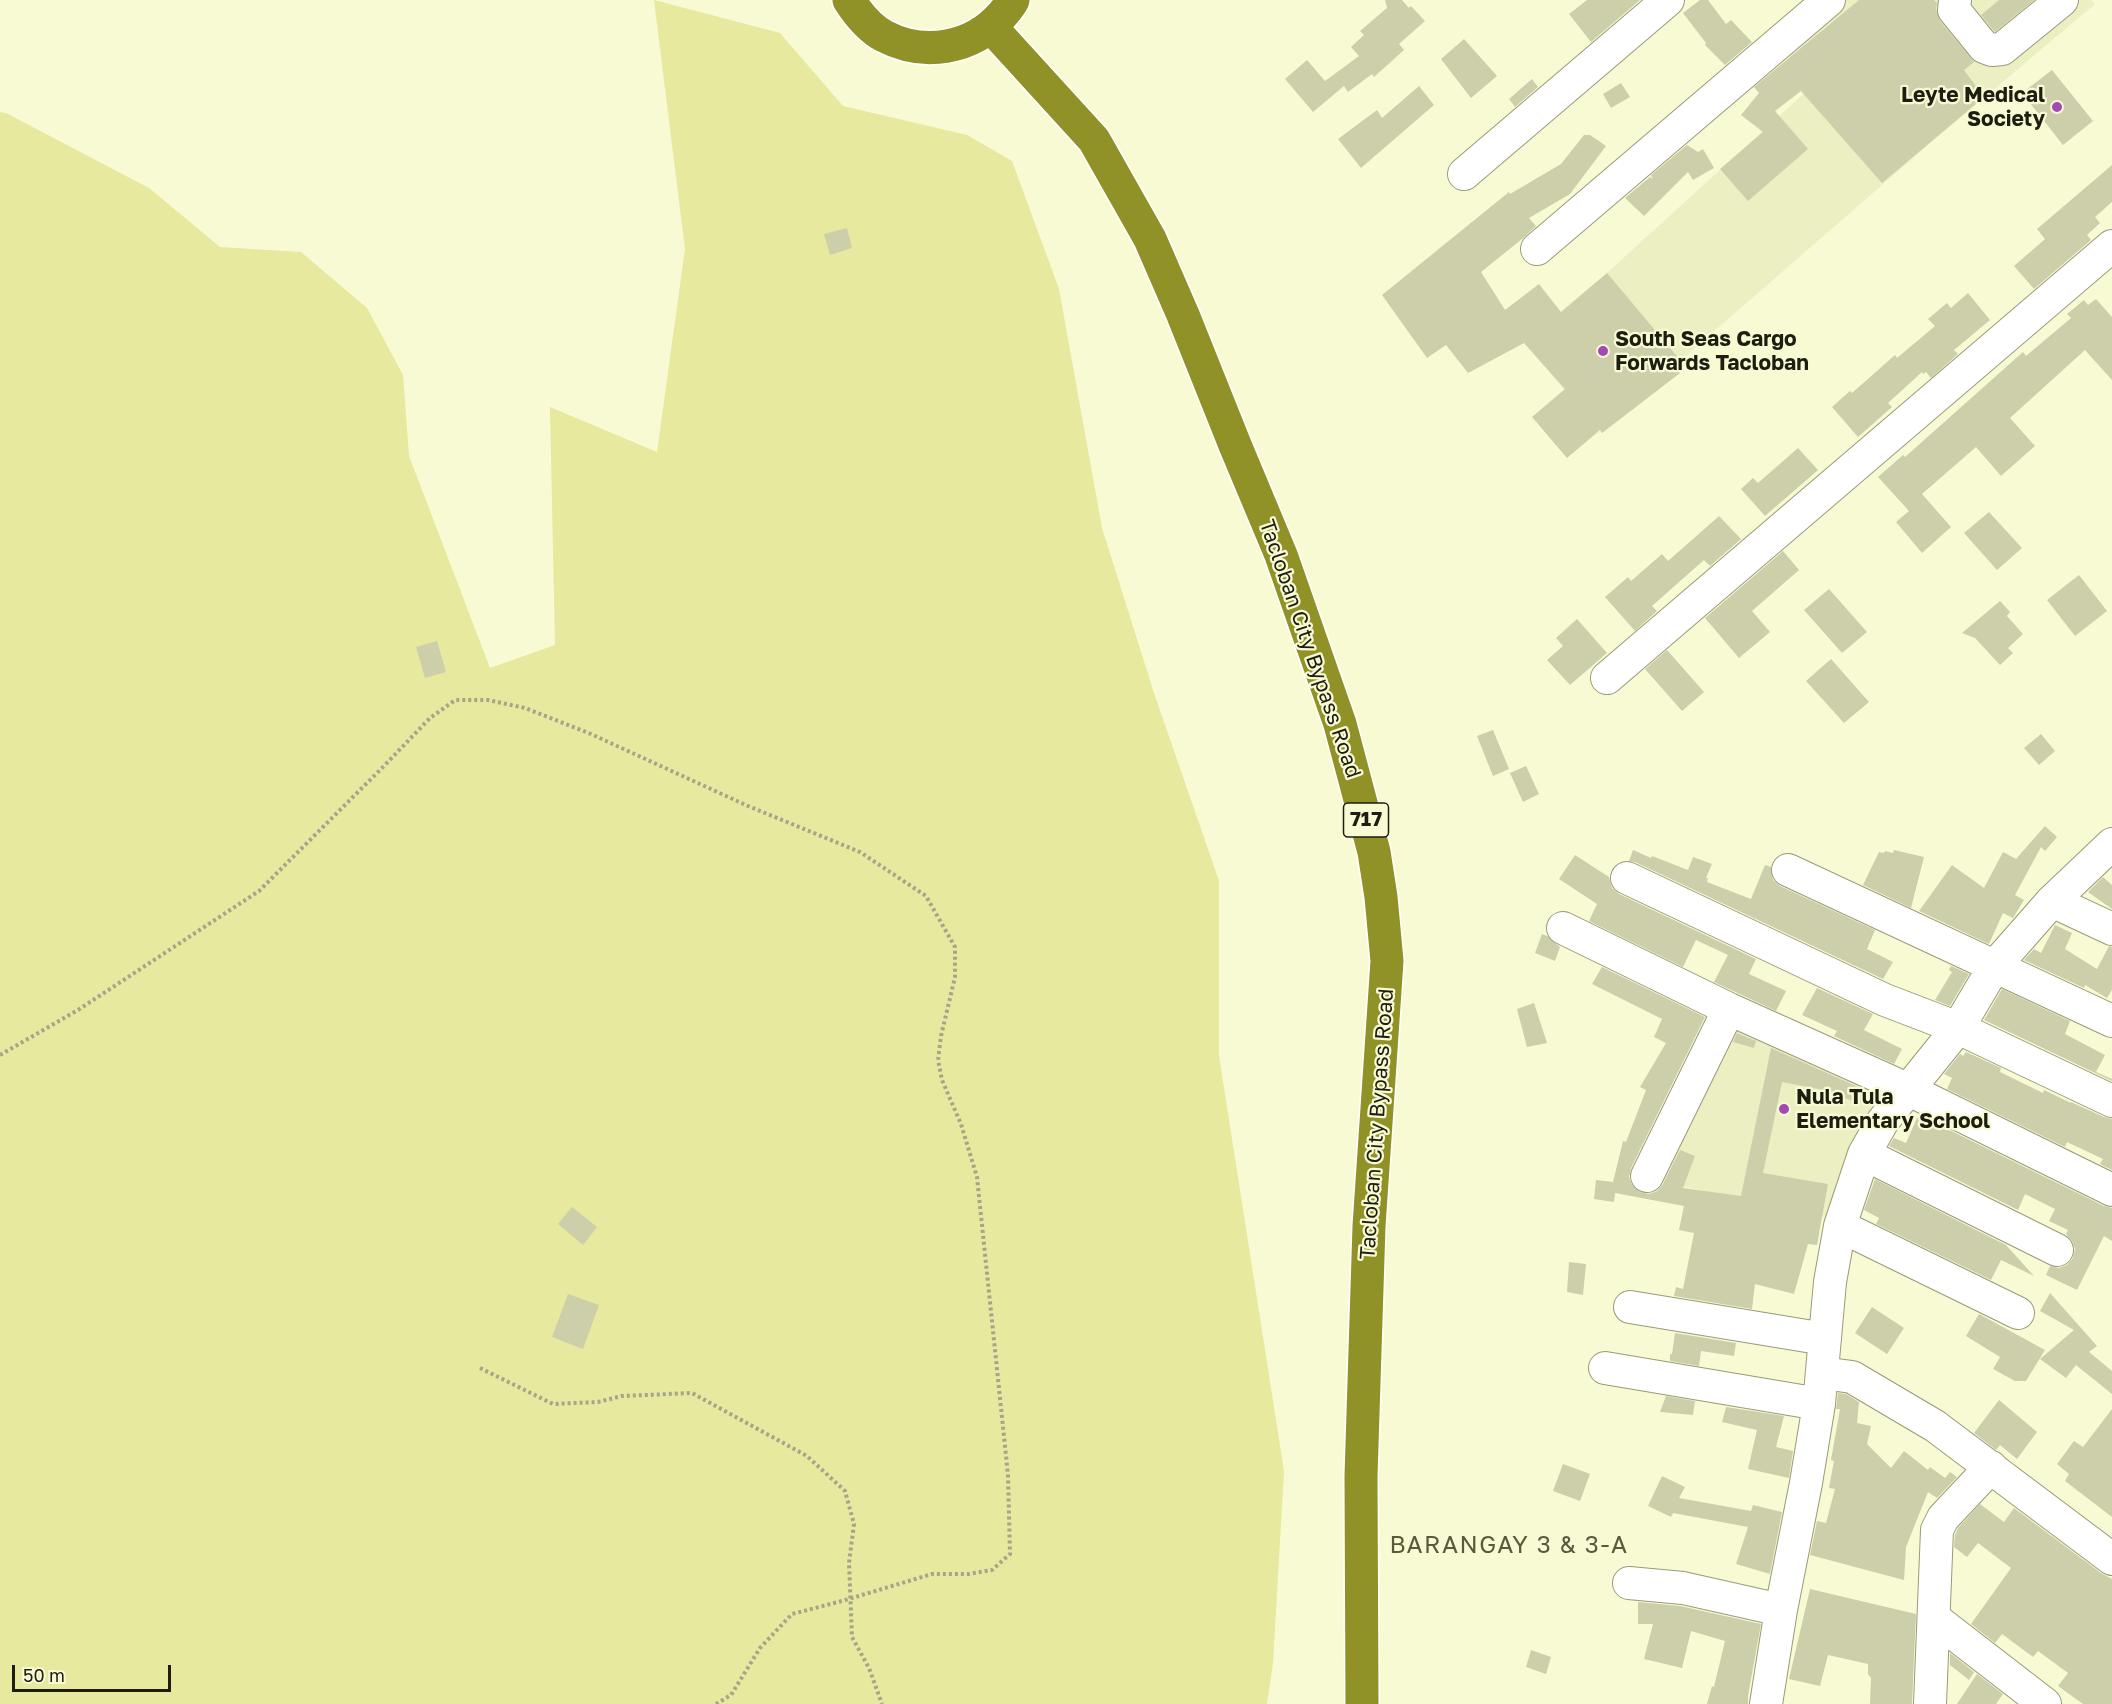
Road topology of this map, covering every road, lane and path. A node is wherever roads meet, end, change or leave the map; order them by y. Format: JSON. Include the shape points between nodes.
{"nodes":[{"id":1,"x":849,"y":0,"type":"edge"},
{"id":2,"x":1013,"y":0,"type":"edge"},
{"id":3,"x":1668,"y":0,"type":"edge"},
{"id":4,"x":1829,"y":0,"type":"edge"},
{"id":5,"x":1955,"y":0,"type":"edge"},
{"id":6,"x":2062,"y":0,"type":"edge"},
{"id":7,"x":991,"y":27,"type":"junction"},
{"id":8,"x":1464,"y":174,"type":"dead end"},
{"id":9,"x":2112,"y":246,"type":"edge"},
{"id":10,"x":1537,"y":249,"type":"dead end"},
{"id":11,"x":1607,"y":678,"type":"dead end"},
{"id":12,"x":2112,"y":844,"type":"edge"},
{"id":13,"x":1788,"y":870,"type":"dead end"},
{"id":14,"x":1627,"y":878,"type":"dead end"},
{"id":15,"x":2052,"y":901,"type":"junction"},
{"id":16,"x":1563,"y":928,"type":"dead end"},
{"id":17,"x":2112,"y":929,"type":"edge"},
{"id":18,"x":1994,"y":967,"type":"junction"},
{"id":19,"x":1729,"y":1009,"type":"junction"},
{"id":20,"x":2112,"y":1021,"type":"edge"},
{"id":21,"x":1958,"y":1029,"type":"junction"},
{"id":22,"x":0,"y":1054,"type":"edge"},
{"id":23,"x":1907,"y":1089,"type":"junction"},
{"id":24,"x":2112,"y":1101,"type":"edge"},
{"id":25,"x":1864,"y":1154,"type":"junction"},
{"id":26,"x":1647,"y":1176,"type":"dead end"},
{"id":27,"x":2112,"y":1190,"type":"edge"},
{"id":28,"x":1840,"y":1226,"type":"junction"},
{"id":29,"x":2057,"y":1250,"type":"dead end"},
{"id":30,"x":1630,"y":1307,"type":"dead end"},
{"id":31,"x":2018,"y":1313,"type":"dead end"},
{"id":32,"x":1826,"y":1339,"type":"junction"},
{"id":33,"x":480,"y":1368,"type":"dead end"},
{"id":34,"x":1605,"y":1368,"type":"dead end"},
{"id":35,"x":1822,"y":1372,"type":"junction"},
{"id":36,"x":1819,"y":1404,"type":"junction"},
{"id":37,"x":1991,"y":1467,"type":"junction"},
{"id":38,"x":2112,"y":1559,"type":"edge"},
{"id":39,"x":1629,"y":1583,"type":"dead end"},
{"id":40,"x":850,"y":1598,"type":"junction"},
{"id":41,"x":1781,"y":1610,"type":"junction"},
{"id":42,"x":1935,"y":1619,"type":"junction"},
{"id":43,"x":716,"y":1704,"type":"edge"},
{"id":44,"x":882,"y":1704,"type":"edge"},
{"id":45,"x":1362,"y":1704,"type":"edge"},
{"id":46,"x":1766,"y":1704,"type":"edge"},
{"id":47,"x":1930,"y":1704,"type":"edge"},
{"id":48,"x":2045,"y":1704,"type":"edge"}],
"edges":[{"from":1,"to":7,"type":"highway","via":[[860,17],[882,36],[909,46],[938,49],[966,42]]},
{"from":2,"to":7,"type":"highway"},
{"from":3,"to":8,"type":"street"},
{"from":4,"to":10,"type":"street"},
{"from":5,"to":6,"type":"street","via":[[1954,10],[1984,47],[1992,50],[2002,49]]},
{"from":7,"to":45,"type":"highway","name":"Tacloban City Bypass Road","number":"717","via":[[1094,140],[1150,238],[1281,555],[1340,724],[1374,852],[1387,961],[1369,1238],[1361,1476]]},
{"from":9,"to":11,"type":"street"},
{"from":12,"to":15,"type":"street"},
{"from":13,"to":18,"type":"street"},
{"from":14,"to":21,"type":"street","via":[[1885,1000]]},
{"from":15,"to":17,"type":"street"},
{"from":15,"to":18,"type":"street"},
{"from":16,"to":19,"type":"street"},
{"from":18,"to":20,"type":"street"},
{"from":18,"to":21,"type":"street"},
{"from":19,"to":23,"type":"street"},
{"from":19,"to":26,"type":"street"},
{"from":21,"to":23,"type":"street"},
{"from":21,"to":24,"type":"street"},
{"from":22,"to":40,"type":"path","via":[[78,1010],[259,891],[430,718],[455,700],[488,700],[525,708],[860,852],[926,896],[955,948],[955,977],[938,1060],[977,1177],[1008,1475],[1010,1554],[992,1570],[932,1574]]},
{"from":23,"to":25,"type":"street"},
{"from":23,"to":27,"type":"street"},
{"from":25,"to":28,"type":"street"},
{"from":25,"to":29,"type":"street"},
{"from":28,"to":31,"type":"street"},
{"from":28,"to":32,"type":"street","via":[[1830,1282]]},
{"from":30,"to":32,"type":"street"},
{"from":32,"to":35,"type":"street"},
{"from":33,"to":40,"type":"path","via":[[553,1404],[692,1393],[807,1456],[845,1491],[854,1524]]},
{"from":34,"to":36,"type":"street"},
{"from":35,"to":36,"type":"street"},
{"from":35,"to":37,"type":"street","via":[[1852,1377],[1935,1426]]},
{"from":36,"to":41,"type":"street"},
{"from":37,"to":38,"type":"street"},
{"from":37,"to":42,"type":"street","via":[[1939,1524]]},
{"from":39,"to":41,"type":"street","via":[[1683,1588]]},
{"from":40,"to":43,"type":"path","via":[[792,1614],[760,1648],[731,1695]]},
{"from":40,"to":44,"type":"path","via":[[852,1637]]},
{"from":41,"to":46,"type":"street"},
{"from":42,"to":47,"type":"street"},
{"from":42,"to":48,"type":"street"}]}
